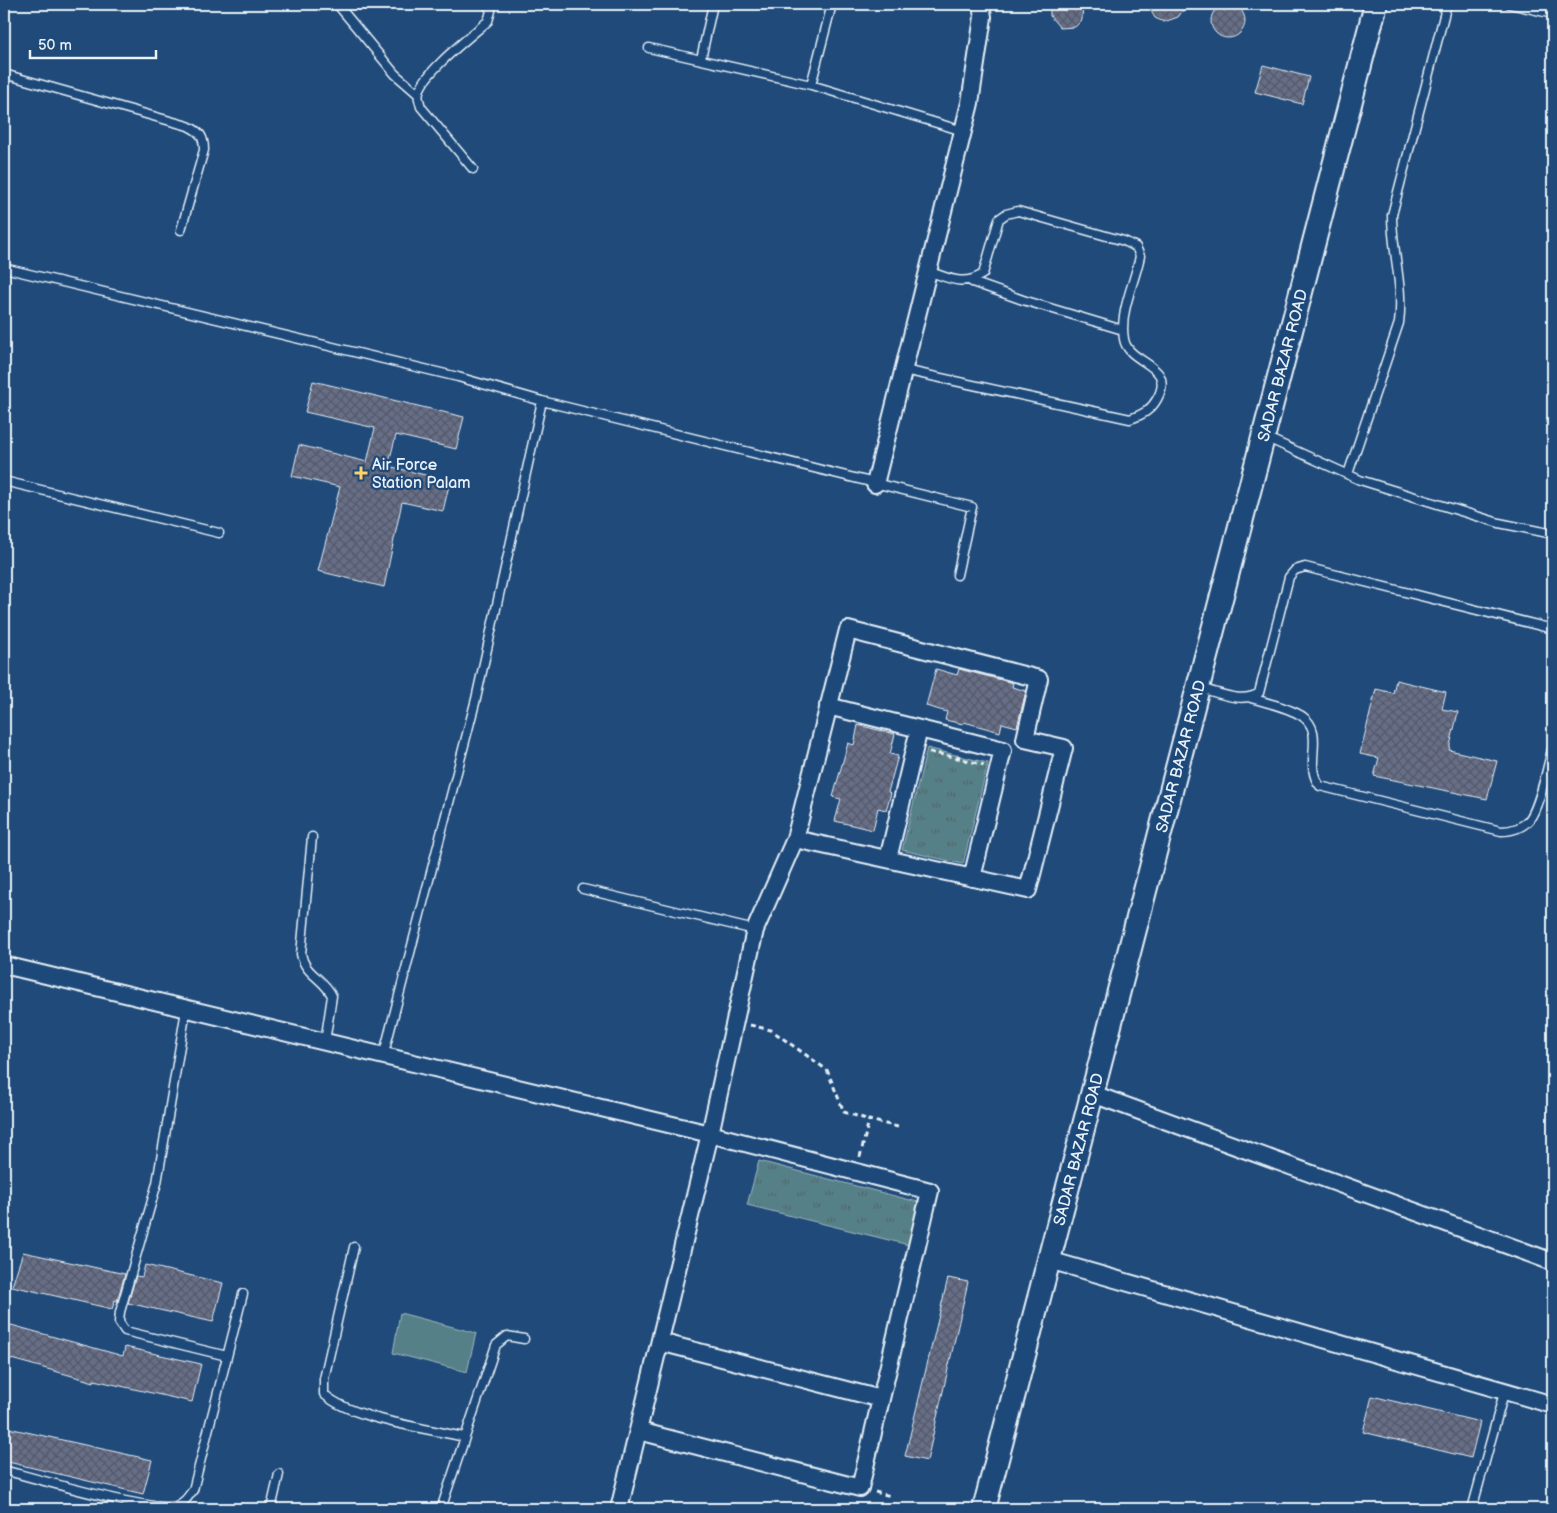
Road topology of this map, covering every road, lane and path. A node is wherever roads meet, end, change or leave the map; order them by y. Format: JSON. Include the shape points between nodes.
{"nodes":[{"id":1,"x":337,"y":4,"type":"edge"},
{"id":2,"x":487,"y":4,"type":"edge"},
{"id":3,"x":713,"y":4,"type":"edge"},
{"id":4,"x":832,"y":4,"type":"edge"},
{"id":5,"x":981,"y":4,"type":"edge"},
{"id":6,"x":1376,"y":4,"type":"edge"},
{"id":7,"x":1447,"y":4,"type":"edge"},
{"id":8,"x":1510,"y":4,"type":"edge"},
{"id":9,"x":1553,"y":14,"type":"edge"},
{"id":10,"x":649,"y":48,"type":"dead end"},
{"id":11,"x":701,"y":59,"type":"junction"},
{"id":12,"x":4,"y":74,"type":"edge"},
{"id":13,"x":811,"y":85,"type":"junction"},
{"id":14,"x":418,"y":94,"type":"junction"},
{"id":15,"x":963,"y":131,"type":"junction"},
{"id":16,"x":473,"y":169,"type":"dead end"},
{"id":17,"x":181,"y":230,"type":"dead end"},
{"id":18,"x":4,"y":268,"type":"edge"},
{"id":19,"x":928,"y":271,"type":"junction"},
{"id":20,"x":972,"y":282,"type":"junction"},
{"id":21,"x":1123,"y":330,"type":"junction"},
{"id":22,"x":904,"y":370,"type":"junction"},
{"id":23,"x":542,"y":401,"type":"junction"},
{"id":24,"x":1264,"y":437,"type":"junction"},
{"id":25,"x":1348,"y":474,"type":"junction"},
{"id":26,"x":4,"y":481,"type":"edge"},
{"id":27,"x":876,"y":484,"type":"junction"},
{"id":28,"x":219,"y":534,"type":"dead end"},
{"id":29,"x":1553,"y":534,"type":"edge"},
{"id":30,"x":957,"y":575,"type":"dead end"},
{"id":31,"x":1553,"y":629,"type":"edge"},
{"id":32,"x":1198,"y":688,"type":"junction"},
{"id":33,"x":1251,"y":698,"type":"junction"},
{"id":34,"x":828,"y":706,"type":"junction"},
{"id":35,"x":919,"y":729,"type":"junction"},
{"id":36,"x":1024,"y":739,"type":"junction"},
{"id":37,"x":963,"y":740,"type":"junction"},
{"id":38,"x":1553,"y":746,"type":"edge"},
{"id":39,"x":1003,"y":750,"type":"junction"},
{"id":40,"x":958,"y":758,"type":"junction"},
{"id":41,"x":926,"y":761,"type":"dead end"},
{"id":42,"x":982,"y":774,"type":"dead end"},
{"id":43,"x":312,"y":837,"type":"dead end"},
{"id":44,"x":795,"y":838,"type":"junction"},
{"id":45,"x":888,"y":859,"type":"junction"},
{"id":46,"x":972,"y":878,"type":"junction"},
{"id":47,"x":583,"y":889,"type":"dead end"},
{"id":48,"x":755,"y":930,"type":"junction"},
{"id":49,"x":4,"y":965,"type":"edge"},
{"id":50,"x":186,"y":1010,"type":"junction"},
{"id":51,"x":736,"y":1021,"type":"junction"},
{"id":52,"x":325,"y":1042,"type":"junction"},
{"id":53,"x":384,"y":1057,"type":"junction"},
{"id":54,"x":1093,"y":1094,"type":"junction"},
{"id":55,"x":869,"y":1120,"type":"junction"},
{"id":56,"x":898,"y":1127,"type":"dead end"},
{"id":57,"x":710,"y":1134,"type":"junction"},
{"id":58,"x":856,"y":1172,"type":"junction"},
{"id":59,"x":354,"y":1248,"type":"dead end"},
{"id":60,"x":1049,"y":1260,"type":"junction"},
{"id":61,"x":1553,"y":1262,"type":"edge"},
{"id":62,"x":243,"y":1294,"type":"dead end"},
{"id":63,"x":524,"y":1339,"type":"dead end"},
{"id":64,"x":660,"y":1342,"type":"junction"},
{"id":65,"x":227,"y":1356,"type":"junction"},
{"id":66,"x":1505,"y":1389,"type":"junction"},
{"id":67,"x":881,"y":1399,"type":"junction"},
{"id":68,"x":1553,"y":1405,"type":"edge"},
{"id":69,"x":639,"y":1431,"type":"junction"},
{"id":70,"x":464,"y":1437,"type":"junction"},
{"id":71,"x":4,"y":1470,"type":"edge"},
{"id":72,"x":279,"y":1474,"type":"dead end"},
{"id":73,"x":271,"y":1509,"type":"edge"},
{"id":74,"x":441,"y":1509,"type":"edge"},
{"id":75,"x":619,"y":1509,"type":"edge"},
{"id":76,"x":984,"y":1509,"type":"edge"},
{"id":77,"x":1472,"y":1509,"type":"edge"}],
"edges":[{"from":1,"to":14,"type":"lane","via":[[395,74]]},
{"from":2,"to":14,"type":"lane","via":[[491,11],[488,21],[431,72],[422,82]]},
{"from":3,"to":11,"type":"lane"},
{"from":4,"to":13,"type":"lane"},
{"from":5,"to":15,"type":"street","via":[[983,17]]},
{"from":6,"to":24,"type":"street","name":"SADAR BAZAR ROAD"},
{"from":7,"to":25,"type":"lane","via":[[1392,215],[1402,304],[1399,323]]},
{"from":8,"to":9,"type":"lane"},
{"from":10,"to":11,"type":"lane"},
{"from":11,"to":13,"type":"lane"},
{"from":12,"to":17,"type":"lane","via":[[188,126],[199,132],[204,139],[204,150]]},
{"from":13,"to":15,"type":"lane"},
{"from":14,"to":16,"type":"lane","via":[[421,107]]},
{"from":15,"to":19,"type":"street"},
{"from":18,"to":23,"type":"lane","via":[[458,377]]},
{"from":19,"to":20,"type":"lane"},
{"from":19,"to":22,"type":"street"},
{"from":20,"to":21,"type":"lane"},
{"from":20,"to":21,"type":"lane","via":[[984,274],[1000,219],[1006,214],[1018,211],[1124,241],[1136,247],[1140,256]]},
{"from":21,"to":22,"type":"lane","via":[[1127,349],[1151,365],[1161,382],[1151,408],[1130,419]]},
{"from":22,"to":27,"type":"street"},
{"from":23,"to":27,"type":"lane"},
{"from":23,"to":53,"type":"lane","via":[[476,699]]},
{"from":24,"to":25,"type":"lane"},
{"from":24,"to":32,"type":"street","name":"SADAR BAZAR ROAD"},
{"from":25,"to":29,"type":"lane","via":[[1499,523]]},
{"from":26,"to":28,"type":"lane"},
{"from":27,"to":30,"type":"lane","via":[[972,507]]},
{"from":31,"to":33,"type":"lane","via":[[1305,567],[1295,570],[1289,577],[1263,686],[1260,693]]},
{"from":32,"to":33,"type":"lane","via":[[1242,699]]},
{"from":32,"to":54,"type":"street","name":"SADAR BAZAR ROAD"},
{"from":33,"to":38,"type":"lane","via":[[1300,715],[1309,722],[1314,730],[1313,778],[1320,786],[1501,830],[1511,831],[1529,820]]},
{"from":34,"to":35,"type":"street"},
{"from":34,"to":36,"type":"street","via":[[848,630],[1039,678]]},
{"from":34,"to":44,"type":"street"},
{"from":35,"to":37,"type":"street"},
{"from":35,"to":45,"type":"street"},
{"from":36,"to":39,"type":"street"},
{"from":36,"to":46,"type":"street","via":[[1064,748],[1028,890]]},
{"from":37,"to":39,"type":"street"},
{"from":37,"to":40,"type":"path"},
{"from":39,"to":46,"type":"street"},
{"from":40,"to":41,"type":"path","via":[[929,752]]},
{"from":40,"to":42,"type":"path","via":[[984,765]]},
{"from":43,"to":52,"type":"lane","via":[[301,954],[307,970],[332,996]]},
{"from":44,"to":45,"type":"street"},
{"from":44,"to":48,"type":"street"},
{"from":45,"to":46,"type":"street"},
{"from":47,"to":48,"type":"lane"},
{"from":48,"to":51,"type":"street"},
{"from":49,"to":50,"type":"street"},
{"from":50,"to":52,"type":"street"},
{"from":50,"to":65,"type":"lane","via":[[157,1184],[119,1322],[125,1331]]},
{"from":51,"to":55,"type":"path","via":[[771,1030],[827,1070],[844,1112]]},
{"from":51,"to":57,"type":"street"},
{"from":52,"to":53,"type":"street"},
{"from":53,"to":57,"type":"street"},
{"from":54,"to":60,"type":"street","name":"SADAR BAZAR ROAD"},
{"from":54,"to":61,"type":"street"},
{"from":55,"to":56,"type":"path"},
{"from":55,"to":58,"type":"path"},
{"from":57,"to":58,"type":"street"},
{"from":57,"to":64,"type":"street"},
{"from":58,"to":67,"type":"street","via":[[930,1191]]},
{"from":59,"to":70,"type":"lane","via":[[324,1379],[324,1394],[338,1406],[356,1412]]},
{"from":60,"to":66,"type":"street"},
{"from":60,"to":76,"type":"street","name":"SADAR BAZAR ROAD"},
{"from":62,"to":65,"type":"lane"},
{"from":63,"to":70,"type":"lane","via":[[507,1336],[496,1345]]},
{"from":64,"to":67,"type":"street"},
{"from":64,"to":69,"type":"street"},
{"from":65,"to":71,"type":"lane","via":[[192,1490],[186,1500],[175,1506],[144,1505]]},
{"from":66,"to":68,"type":"street"},
{"from":66,"to":77,"type":"lane"},
{"from":67,"to":69,"type":"street","via":[[860,1488]]},
{"from":69,"to":75,"type":"street"},
{"from":70,"to":74,"type":"lane"},
{"from":72,"to":73,"type":"lane"}]}
